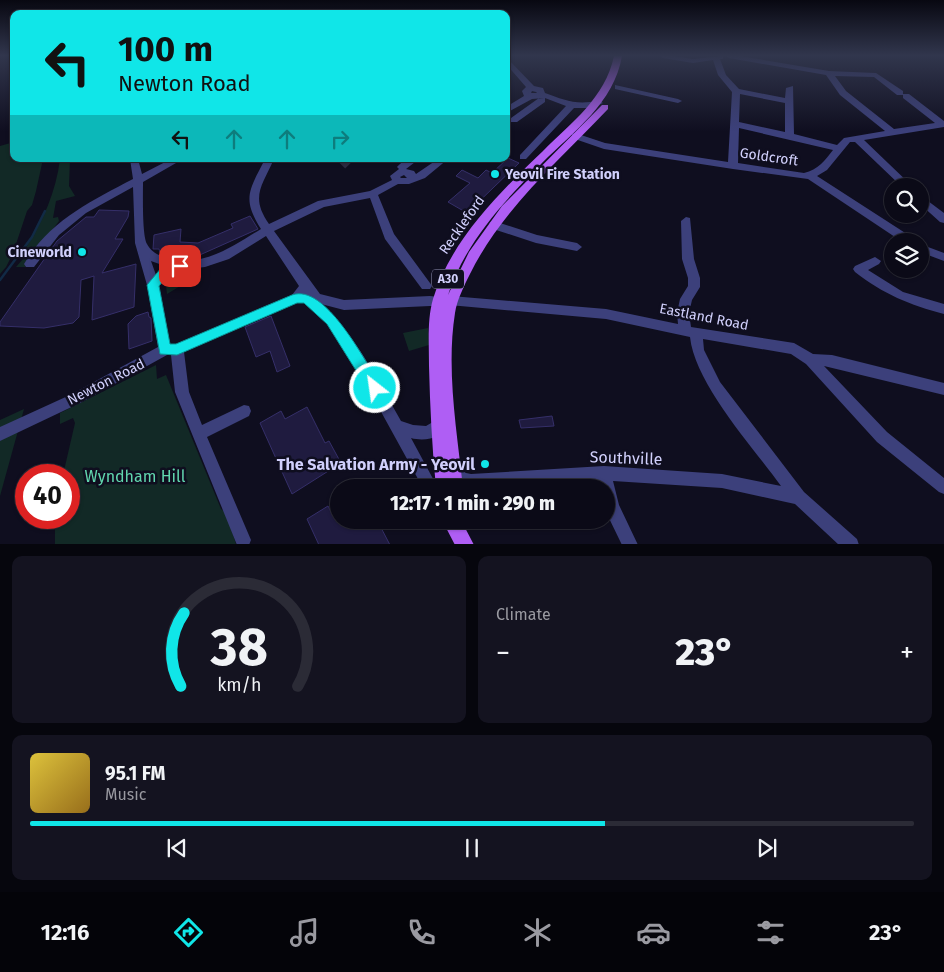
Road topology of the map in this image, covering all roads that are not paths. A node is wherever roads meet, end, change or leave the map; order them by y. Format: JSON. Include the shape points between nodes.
{"nodes":[{"id":1,"x":522,"y":81,"type":"edge"},
{"id":2,"x":611,"y":81,"type":"edge"},
{"id":3,"x":619,"y":81,"type":"edge"},
{"id":4,"x":727,"y":81,"type":"edge"},
{"id":5,"x":835,"y":81,"type":"edge"},
{"id":6,"x":885,"y":81,"type":"edge"},
{"id":7,"x":618,"y":87,"type":"junction"},
{"id":8,"x":790,"y":88,"type":"dead end"},
{"id":9,"x":736,"y":91,"type":"junction"},
{"id":10,"x":530,"y":92,"type":"junction"},
{"id":11,"x":541,"y":97,"type":"junction"},
{"id":12,"x":678,"y":101,"type":"dead end"},
{"id":13,"x":789,"y":101,"type":"junction"},
{"id":14,"x":517,"y":105,"type":"junction"},
{"id":15,"x":510,"y":109,"type":"edge"},
{"id":16,"x":577,"y":110,"type":"junction"},
{"id":17,"x":514,"y":120,"type":"junction"},
{"id":18,"x":510,"y":123,"type":"edge"},
{"id":19,"x":734,"y":124,"type":"junction"},
{"id":20,"x":943,"y":124,"type":"edge"},
{"id":21,"x":892,"y":132,"type":"junction"},
{"id":22,"x":575,"y":136,"type":"junction"},
{"id":23,"x":790,"y":136,"type":"junction"},
{"id":24,"x":856,"y":138,"type":"junction"},
{"id":25,"x":838,"y":148,"type":"junction"},
{"id":26,"x":523,"y":157,"type":"dead end"},
{"id":27,"x":135,"y":162,"type":"edge"},
{"id":28,"x":173,"y":162,"type":"edge"},
{"id":29,"x":268,"y":162,"type":"edge"},
{"id":30,"x":440,"y":162,"type":"edge"},
{"id":31,"x":401,"y":166,"type":"edge"},
{"id":32,"x":733,"y":166,"type":"junction"},
{"id":33,"x":811,"y":176,"type":"junction"},
{"id":34,"x":412,"y":178,"type":"junction"},
{"id":35,"x":898,"y":178,"type":"edge"},
{"id":36,"x":138,"y":181,"type":"junction"},
{"id":37,"x":397,"y":181,"type":"junction"},
{"id":38,"x":373,"y":194,"type":"junction"},
{"id":39,"x":929,"y":206,"type":"edge"},
{"id":40,"x":944,"y":219,"type":"edge"},
{"id":41,"x":686,"y":221,"type":"dead end"},
{"id":42,"x":494,"y":225,"type":"junction"},
{"id":43,"x":267,"y":230,"type":"junction"},
{"id":44,"x":897,"y":233,"type":"edge"},
{"id":45,"x":140,"y":243,"type":"junction"},
{"id":46,"x":577,"y":247,"type":"dead end"},
{"id":47,"x":929,"y":251,"type":"edge"},
{"id":48,"x":944,"y":256,"type":"edge"},
{"id":49,"x":875,"y":261,"type":"dead end"},
{"id":50,"x":30,"y":264,"type":"dead end"},
{"id":51,"x":180,"y":266,"type":"junction"},
{"id":52,"x":153,"y":285,"type":"junction"},
{"id":53,"x":306,"y":286,"type":"junction"},
{"id":54,"x":426,"y":286,"type":"dead end"},
{"id":55,"x":296,"y":298,"type":"junction"},
{"id":56,"x":344,"y":305,"type":"junction"},
{"id":57,"x":446,"y":305,"type":"junction"},
{"id":58,"x":944,"y":309,"type":"edge"},
{"id":59,"x":331,"y":320,"type":"junction"},
{"id":60,"x":690,"y":331,"type":"junction"},
{"id":61,"x":171,"y":350,"type":"junction"},
{"id":62,"x":812,"y":360,"type":"junction"},
{"id":63,"x":944,"y":389,"type":"edge"},
{"id":64,"x":244,"y":411,"type":"dead end"},
{"id":65,"x":449,"y":412,"type":"junction"},
{"id":66,"x":395,"y":425,"type":"junction"},
{"id":67,"x":439,"y":427,"type":"junction"},
{"id":68,"x":200,"y":433,"type":"junction"},
{"id":69,"x":0,"y":434,"type":"edge"},
{"id":70,"x":604,"y":473,"type":"junction"},
{"id":71,"x":426,"y":479,"type":"edge"},
{"id":72,"x":443,"y":479,"type":"edge"},
{"id":73,"x":454,"y":479,"type":"edge"},
{"id":74,"x":490,"y":479,"type":"edge"},
{"id":75,"x":944,"y":487,"type":"edge"},
{"id":76,"x":799,"y":497,"type":"junction"},
{"id":77,"x":458,"y":529,"type":"edge"},
{"id":78,"x":242,"y":540,"type":"dead end"},
{"id":79,"x":465,"y":544,"type":"edge"},
{"id":80,"x":630,"y":544,"type":"edge"},
{"id":81,"x":851,"y":544,"type":"edge"}],
"edges":[{"from":1,"to":10,"type":"street"},
{"from":2,"to":16,"type":"main road","name":"Reckleford","number":"A30","via":[[598,103]]},
{"from":3,"to":7,"type":"main road","name":"Reckleford","number":"A30"},
{"from":4,"to":9,"type":"street"},
{"from":5,"to":21,"type":"street","via":[[843,93]]},
{"from":6,"to":20,"type":"street"},
{"from":7,"to":12,"type":"street"},
{"from":7,"to":22,"type":"main road","name":"Reckleford","number":"A30","via":[[606,106]]},
{"from":8,"to":13,"type":"street"},
{"from":9,"to":13,"type":"street"},
{"from":9,"to":19,"type":"street"},
{"from":10,"to":11,"type":"street"},
{"from":10,"to":14,"type":"street"},
{"from":11,"to":16,"type":"street"},
{"from":11,"to":17,"type":"street"},
{"from":13,"to":23,"type":"street"},
{"from":14,"to":15,"type":"street"},
{"from":14,"to":17,"type":"street"},
{"from":16,"to":26,"type":"street"},
{"from":16,"to":57,"type":"main road","name":"Reckleford","number":"A30","via":[[491,211],[458,259]]},
{"from":17,"to":18,"type":"street"},
{"from":19,"to":23,"type":"street"},
{"from":19,"to":32,"type":"street"},
{"from":20,"to":21,"type":"street","name":"Goldcroft"},
{"from":21,"to":24,"type":"street","name":"Goldcroft"},
{"from":22,"to":32,"type":"street","name":"Goldcroft","via":[[604,146]]},
{"from":22,"to":42,"type":"main road","name":"Reckleford","number":"A30","via":[[516,196]]},
{"from":23,"to":25,"type":"street"},
{"from":24,"to":25,"type":"street","name":"Goldcroft","via":[[847,140]]},
{"from":24,"to":35,"type":"street"},
{"from":25,"to":33,"type":"street","name":"Goldcroft","via":[[820,171]]},
{"from":27,"to":36,"type":"street"},
{"from":28,"to":36,"type":"street"},
{"from":29,"to":43,"type":"street","name":"Eastland Road","via":[[253,195],[256,213]]},
{"from":30,"to":34,"type":"street","via":[[426,174]]},
{"from":31,"to":34,"type":"street","via":[[411,173]]},
{"from":31,"to":37,"type":"street","via":[[396,174]]},
{"from":32,"to":33,"type":"street","name":"Goldcroft"},
{"from":33,"to":44,"type":"street"},
{"from":34,"to":37,"type":"street","via":[[405,183]]},
{"from":36,"to":45,"type":"street"},
{"from":36,"to":50,"type":"street","via":[[70,218]]},
{"from":37,"to":38,"type":"street"},
{"from":38,"to":43,"type":"street","via":[[322,204]]},
{"from":38,"to":54,"type":"street","via":[[389,236]]},
{"from":39,"to":40,"type":"street"},
{"from":41,"to":60,"type":"street","via":[[688,259],[694,288],[686,299],[683,313]]},
{"from":42,"to":46,"type":"street","via":[[536,239]]},
{"from":42,"to":57,"type":"main road","name":"Reckleford","number":"A30","via":[[468,262]]},
{"from":43,"to":51,"type":"street","via":[[225,256]]},
{"from":43,"to":53,"type":"street","name":"Eastland Road"},
{"from":45,"to":51,"type":"street","via":[[150,256]]},
{"from":45,"to":52,"type":"street"},
{"from":47,"to":48,"type":"street"},
{"from":49,"to":58,"type":"street","via":[[859,269],[882,288]]},
{"from":51,"to":52,"type":"street","via":[[166,270]]},
{"from":52,"to":61,"type":"street"},
{"from":53,"to":55,"type":"street"},
{"from":53,"to":56,"type":"street","name":"Eastland Road","via":[[316,298]]},
{"from":55,"to":59,"type":"street","via":[[310,300]]},
{"from":55,"to":61,"type":"street","name":"Newton Road"},
{"from":56,"to":57,"type":"street","name":"Eastland Road"},
{"from":56,"to":59,"type":"street"},
{"from":57,"to":60,"type":"street","name":"Eastland Road","via":[[606,314]]},
{"from":57,"to":65,"type":"main road","name":"Reckleford","number":"A30"},
{"from":57,"to":67,"type":"main road","name":"Reckleford","number":"A30","via":[[436,328]]},
{"from":59,"to":66,"type":"street","via":[[368,375]]},
{"from":60,"to":62,"type":"street","name":"Eastland Road","via":[[784,346],[804,353]]},
{"from":60,"to":76,"type":"street","via":[[715,386]]},
{"from":61,"to":68,"type":"street","via":[[182,392]]},
{"from":61,"to":69,"type":"street","name":"Newton Road"},
{"from":62,"to":63,"type":"street","name":"Eastland Road","via":[[832,361]]},
{"from":62,"to":75,"type":"street","via":[[882,437]]},
{"from":64,"to":68,"type":"street"},
{"from":65,"to":67,"type":"street"},
{"from":65,"to":73,"type":"main road","name":"Reckleford","number":"A30"},
{"from":66,"to":67,"type":"street","via":[[418,434]]},
{"from":66,"to":71,"type":"street"},
{"from":67,"to":72,"type":"main road","name":"Reckleford","number":"A30"},
{"from":68,"to":78,"type":"street"},
{"from":70,"to":74,"type":"street","name":"Southville"},
{"from":70,"to":76,"type":"street","name":"Southville","via":[[722,481]]},
{"from":70,"to":80,"type":"street","via":[[612,507]]},
{"from":76,"to":81,"type":"street"},
{"from":77,"to":79,"type":"main road"}]}
